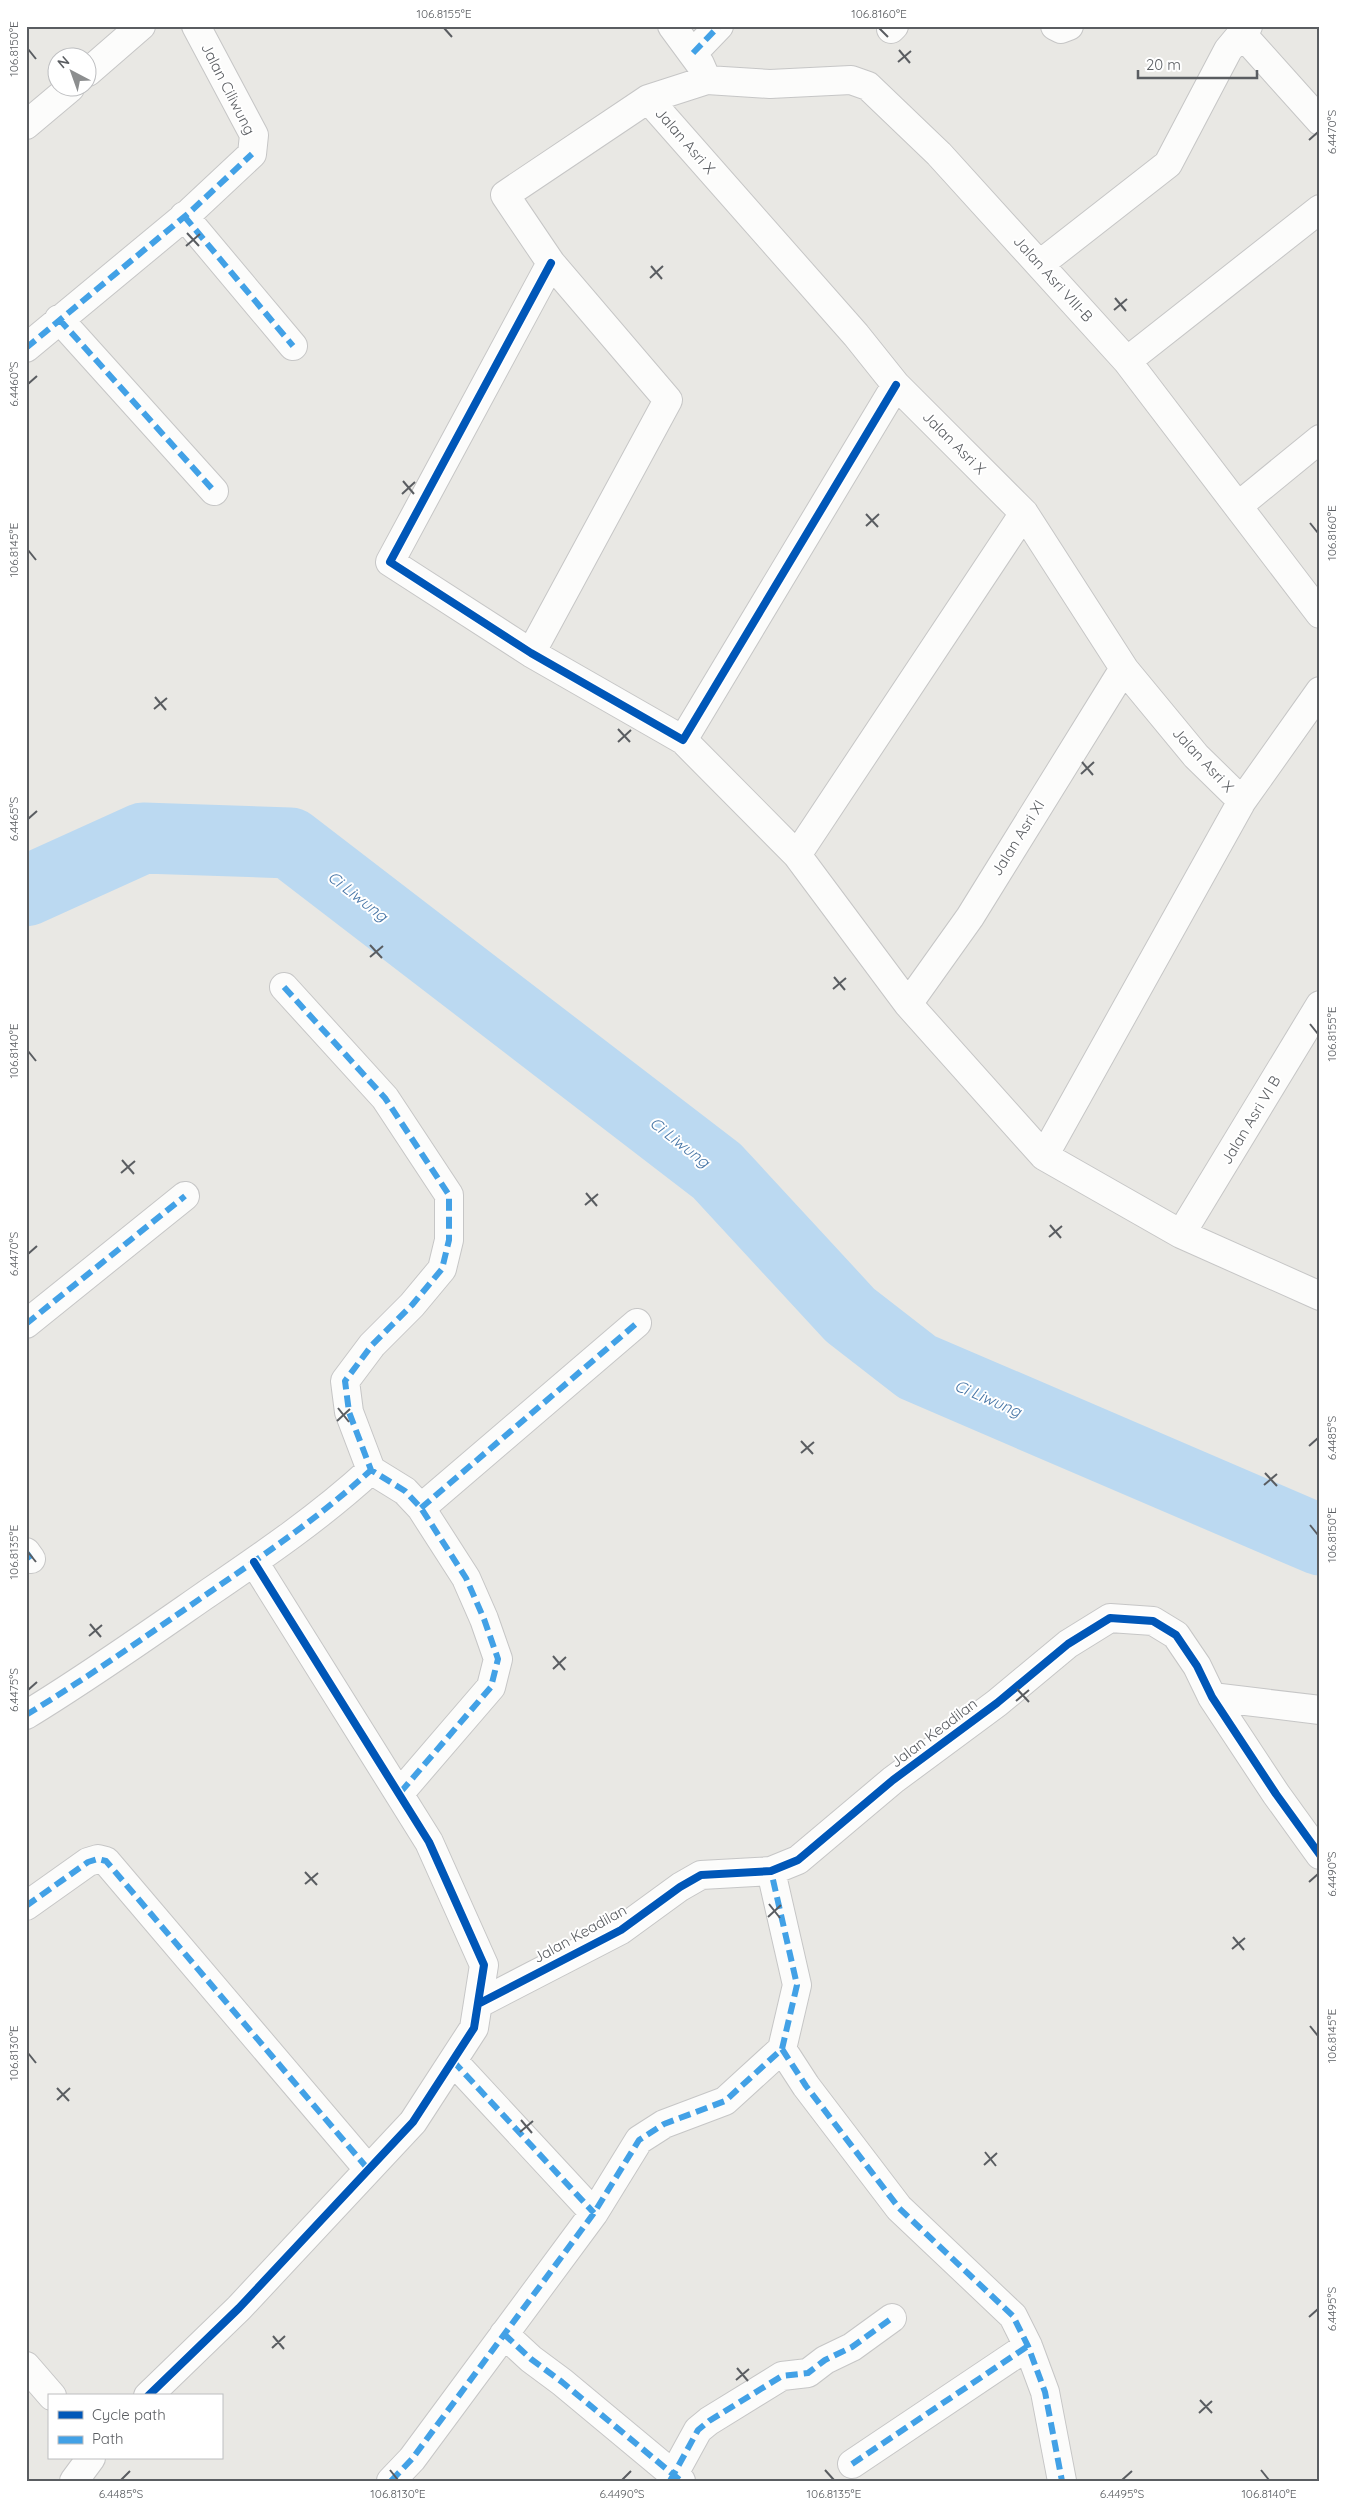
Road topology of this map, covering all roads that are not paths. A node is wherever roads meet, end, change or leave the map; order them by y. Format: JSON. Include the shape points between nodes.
{"nodes":[{"id":1,"x":141,"y":26,"type":"edge"},
{"id":2,"x":196,"y":26,"type":"edge"},
{"id":3,"x":672,"y":26,"type":"edge"},
{"id":4,"x":719,"y":26,"type":"edge"},
{"id":5,"x":1056,"y":26,"type":"edge"},
{"id":6,"x":1069,"y":26,"type":"edge"},
{"id":7,"x":1245,"y":30,"type":"edge"},
{"id":8,"x":692,"y":53,"type":"junction"},
{"id":9,"x":98,"y":63,"type":"edge"},
{"id":10,"x":707,"y":80,"type":"junction"},
{"id":11,"x":58,"y":98,"type":"edge"},
{"id":12,"x":648,"y":99,"type":"junction"},
{"id":13,"x":1320,"y":121,"type":"edge"},
{"id":14,"x":26,"y":125,"type":"edge"},
{"id":15,"x":1320,"y":209,"type":"edge"},
{"id":16,"x":184,"y":216,"type":"junction"},
{"id":17,"x":551,"y":263,"type":"junction"},
{"id":18,"x":1040,"y":264,"type":"junction"},
{"id":19,"x":59,"y":320,"type":"junction"},
{"id":20,"x":293,"y":346,"type":"dead end"},
{"id":21,"x":26,"y":348,"type":"edge"},
{"id":22,"x":1128,"y":361,"type":"junction"},
{"id":23,"x":896,"y":385,"type":"junction"},
{"id":24,"x":1320,"y":439,"type":"edge"},
{"id":25,"x":214,"y":492,"type":"dead end"},
{"id":26,"x":1238,"y":506,"type":"junction"},
{"id":27,"x":1024,"y":513,"type":"junction"},
{"id":28,"x":1320,"y":614,"type":"edge"},
{"id":29,"x":531,"y":653,"type":"junction"},
{"id":30,"x":1125,"y":670,"type":"junction"},
{"id":31,"x":1320,"y":692,"type":"edge"},
{"id":32,"x":683,"y":740,"type":"junction"},
{"id":33,"x":1242,"y":801,"type":"junction"},
{"id":34,"x":797,"y":854,"type":"junction"},
{"id":35,"x":284,"y":987,"type":"dead end"},
{"id":36,"x":908,"y":1004,"type":"junction"},
{"id":37,"x":1320,"y":1005,"type":"edge"},
{"id":38,"x":1044,"y":1156,"type":"junction"},
{"id":39,"x":185,"y":1196,"type":"dead end"},
{"id":40,"x":1181,"y":1234,"type":"junction"},
{"id":41,"x":1320,"y":1296,"type":"edge"},
{"id":42,"x":638,"y":1323,"type":"dead end"},
{"id":43,"x":26,"y":1324,"type":"edge"},
{"id":44,"x":371,"y":1470,"type":"junction"},
{"id":45,"x":421,"y":1508,"type":"junction"},
{"id":46,"x":254,"y":1562,"type":"junction"},
{"id":47,"x":1212,"y":1697,"type":"junction"},
{"id":48,"x":1320,"y":1710,"type":"edge"},
{"id":49,"x":26,"y":1715,"type":"edge"},
{"id":50,"x":399,"y":1794,"type":"junction"},
{"id":51,"x":1320,"y":1855,"type":"edge"},
{"id":52,"x":770,"y":1871,"type":"junction"},
{"id":53,"x":26,"y":1906,"type":"edge"},
{"id":54,"x":478,"y":2004,"type":"junction"},
{"id":55,"x":782,"y":2049,"type":"junction"},
{"id":56,"x":452,"y":2061,"type":"junction"},
{"id":57,"x":368,"y":2169,"type":"junction"},
{"id":58,"x":594,"y":2213,"type":"junction"},
{"id":59,"x":892,"y":2318,"type":"dead end"},
{"id":60,"x":504,"y":2334,"type":"junction"},
{"id":61,"x":1028,"y":2346,"type":"junction"},
{"id":62,"x":26,"y":2366,"type":"edge"},
{"id":63,"x":50,"y":2394,"type":"edge"},
{"id":64,"x":150,"y":2394,"type":"edge"},
{"id":65,"x":90,"y":2460,"type":"edge"},
{"id":66,"x":852,"y":2464,"type":"dead end"},
{"id":67,"x":675,"y":2479,"type":"edge"},
{"id":68,"x":74,"y":2481,"type":"edge"},
{"id":69,"x":391,"y":2481,"type":"edge"},
{"id":70,"x":1062,"y":2481,"type":"edge"}],
"edges":[{"from":1,"to":9,"type":"street"},
{"from":2,"to":16,"type":"street","name":"Jalan Ciliwung","via":[[254,135],[252,154]]},
{"from":3,"to":8,"type":"street"},
{"from":4,"to":8,"type":"street"},
{"from":5,"to":6,"type":"street","via":[[1061,29]]},
{"from":7,"to":13,"type":"street"},
{"from":7,"to":18,"type":"street","via":[[1228,50],[1168,164]]},
{"from":8,"to":10,"type":"street"},
{"from":10,"to":12,"type":"street"},
{"from":10,"to":18,"type":"street","name":"Jalan Asri VIII-B","via":[[770,84],[851,80],[868,86],[939,154]]},
{"from":11,"to":14,"type":"street"},
{"from":12,"to":17,"type":"street","via":[[505,195]]},
{"from":12,"to":23,"type":"street","name":"Jalan Asri X","via":[[856,335]]},
{"from":15,"to":22,"type":"street"},
{"from":16,"to":19,"type":"street"},
{"from":16,"to":20,"type":"street"},
{"from":17,"to":29,"type":"street","via":[[668,400]]},
{"from":17,"to":29,"type":"street","via":[[390,562]]},
{"from":18,"to":22,"type":"street","name":"Jalan Asri VIII-B"},
{"from":19,"to":21,"type":"street"},
{"from":19,"to":25,"type":"street"},
{"from":22,"to":26,"type":"street","name":"Jalan Asri VIII-B"},
{"from":23,"to":27,"type":"street","name":"Jalan Asri X"},
{"from":23,"to":32,"type":"street"},
{"from":24,"to":26,"type":"street"},
{"from":26,"to":28,"type":"street","name":"Jalan Asri VIII-B"},
{"from":27,"to":30,"type":"street","name":"Jalan Asri X"},
{"from":27,"to":34,"type":"street"},
{"from":29,"to":32,"type":"street"},
{"from":30,"to":33,"type":"street","name":"Jalan Asri X","via":[[1196,756]]},
{"from":30,"to":36,"type":"street","name":"Jalan Asri XI","via":[[970,917]]},
{"from":31,"to":33,"type":"street"},
{"from":32,"to":34,"type":"street"},
{"from":33,"to":38,"type":"street"},
{"from":34,"to":36,"type":"street"},
{"from":35,"to":44,"type":"street","via":[[385,1098],[449,1194],[449,1240],[442,1269],[372,1345],[345,1381],[350,1412]]},
{"from":36,"to":38,"type":"street"},
{"from":37,"to":40,"type":"street","name":"Jalan Asri VI B"},
{"from":38,"to":40,"type":"street"},
{"from":39,"to":43,"type":"street"},
{"from":40,"to":41,"type":"street"},
{"from":42,"to":45,"type":"street"},
{"from":44,"to":45,"type":"street","via":[[405,1491]]},
{"from":44,"to":46,"type":"street"},
{"from":45,"to":50,"type":"street","via":[[466,1578],[498,1659],[491,1687]]},
{"from":46,"to":49,"type":"street"},
{"from":46,"to":50,"type":"street"},
{"from":47,"to":48,"type":"street"},
{"from":47,"to":51,"type":"street","name":"Jalan Keadilan"},
{"from":47,"to":52,"type":"street","name":"Jalan Keadilan","via":[[1197,1666],[1176,1635],[1153,1622],[1110,1618],[1068,1644],[997,1703],[893,1780],[798,1860]]},
{"from":50,"to":54,"type":"street","via":[[429,1842],[484,1965]]},
{"from":52,"to":54,"type":"street","name":"Jalan Keadilan","via":[[701,1875],[621,1930]]},
{"from":52,"to":55,"type":"street","via":[[797,1985]]},
{"from":53,"to":57,"type":"street","via":[[88,1862],[106,1861]]},
{"from":54,"to":56,"type":"street","via":[[474,2028]]},
{"from":55,"to":58,"type":"street","via":[[725,2101],[664,2124],[639,2140]]},
{"from":55,"to":61,"type":"street","via":[[806,2086],[899,2208],[1013,2316]]},
{"from":56,"to":57,"type":"street","via":[[413,2122]]},
{"from":56,"to":58,"type":"street"},
{"from":57,"to":64,"type":"street","via":[[239,2308]]},
{"from":58,"to":60,"type":"street"},
{"from":59,"to":67,"type":"street","via":[[808,2373],[782,2376],[709,2421],[698,2430]]},
{"from":60,"to":67,"type":"street"},
{"from":60,"to":69,"type":"street","via":[[412,2459]]},
{"from":61,"to":66,"type":"street"},
{"from":61,"to":70,"type":"street","via":[[1045,2392]]},
{"from":62,"to":63,"type":"street"},
{"from":65,"to":68,"type":"street"}]}
